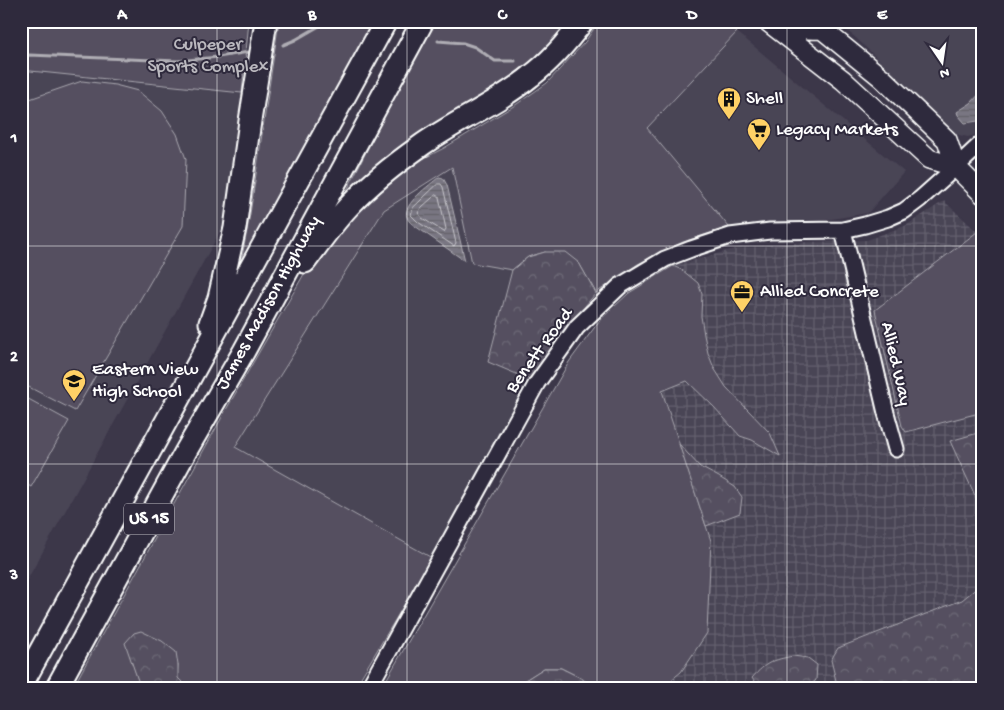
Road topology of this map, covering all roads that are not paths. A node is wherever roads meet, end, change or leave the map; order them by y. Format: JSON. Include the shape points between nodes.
{"nodes":[{"id":1,"x":266,"y":21,"type":"edge"},
{"id":2,"x":386,"y":21,"type":"edge"},
{"id":3,"x":423,"y":21,"type":"edge"},
{"id":4,"x":583,"y":21,"type":"edge"},
{"id":5,"x":767,"y":21,"type":"edge"},
{"id":6,"x":790,"y":21,"type":"edge"},
{"id":7,"x":817,"y":25,"type":"edge"},
{"id":8,"x":983,"y":142,"type":"edge"},
{"id":9,"x":956,"y":167,"type":"junction"},
{"id":10,"x":983,"y":194,"type":"edge"},
{"id":11,"x":843,"y":230,"type":"junction"},
{"id":12,"x":244,"y":351,"type":"junction"},
{"id":13,"x":190,"y":380,"type":"junction"},
{"id":14,"x":896,"y":448,"type":"dead end"},
{"id":15,"x":21,"y":686,"type":"edge"},
{"id":16,"x":56,"y":689,"type":"edge"},
{"id":17,"x":368,"y":689,"type":"edge"}],
"edges":[{"from":1,"to":13,"type":"highway","via":[[235,228],[219,298]]},
{"from":2,"to":13,"type":"highway","name":"James Madison Highway","number":"US 15"},
{"from":3,"to":12,"type":"highway","name":"James Madison Highway","number":"US 15"},
{"from":4,"to":12,"type":"highway","via":[[567,42],[532,76],[421,146],[381,175],[352,203],[330,227]]},
{"from":5,"to":9,"type":"main road","via":[[843,80],[929,159]]},
{"from":6,"to":7,"type":"main road","via":[[806,30]]},
{"from":7,"to":9,"type":"main road","via":[[882,78],[947,140]]},
{"from":8,"to":9,"type":"street","name":"Benett Road"},
{"from":9,"to":10,"type":"main road"},
{"from":9,"to":11,"type":"street","name":"Benett Road","via":[[904,211]]},
{"from":11,"to":14,"type":"street","name":"Allied Way"},
{"from":11,"to":17,"type":"street","name":"Benett Road","via":[[750,233],[691,249],[665,259],[620,286],[577,327],[537,383]]},
{"from":12,"to":16,"type":"highway","name":"James Madison Highway","number":"US 15"},
{"from":13,"to":15,"type":"highway","name":"James Madison Highway","number":"US 15"}]}
